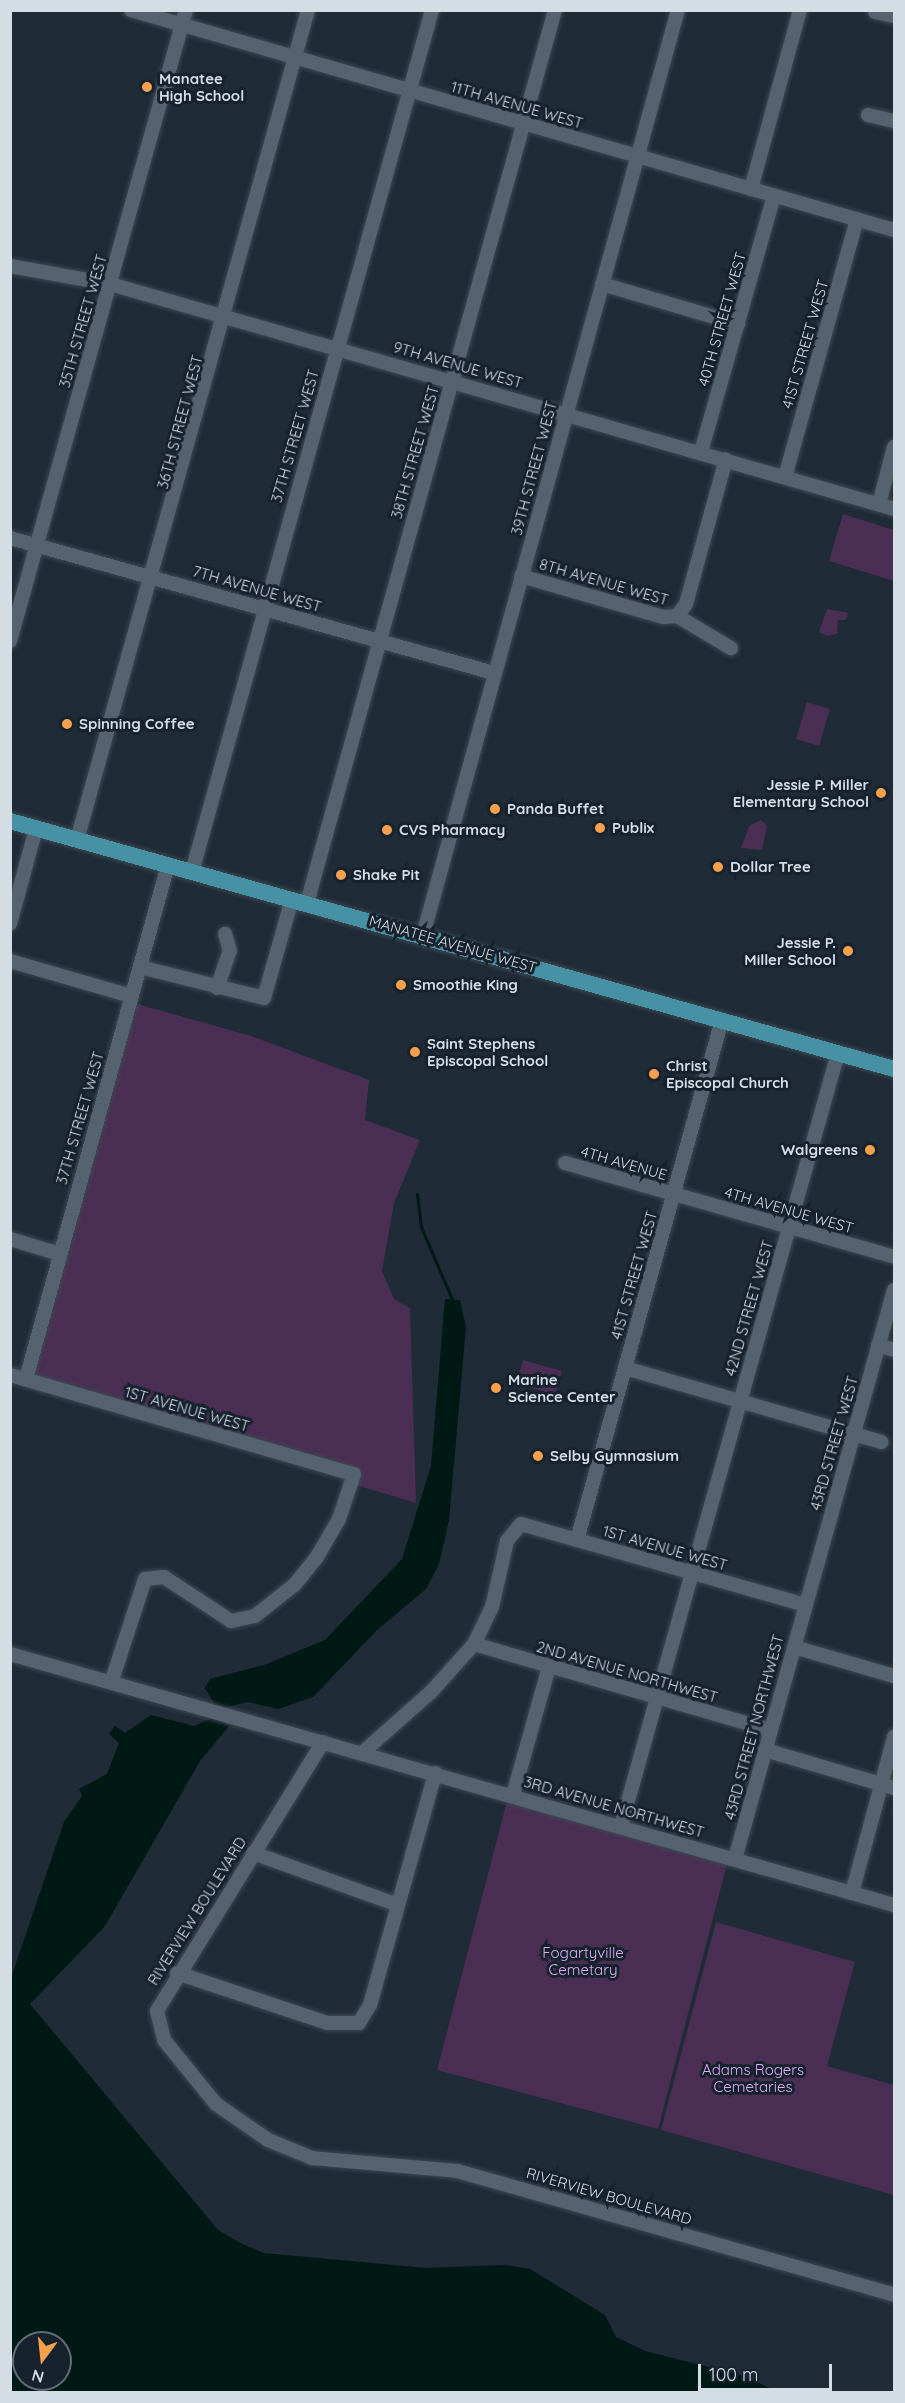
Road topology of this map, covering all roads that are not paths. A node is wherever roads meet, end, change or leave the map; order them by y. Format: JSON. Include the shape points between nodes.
{"nodes":[{"id":1,"x":131,"y":10,"type":"edge"},
{"id":2,"x":186,"y":10,"type":"edge"},
{"id":3,"x":308,"y":10,"type":"edge"},
{"id":4,"x":432,"y":10,"type":"edge"},
{"id":5,"x":555,"y":10,"type":"edge"},
{"id":6,"x":678,"y":10,"type":"edge"},
{"id":7,"x":800,"y":10,"type":"edge"},
{"id":8,"x":875,"y":12,"type":"edge"},
{"id":9,"x":894,"y":16,"type":"edge"},
{"id":10,"x":182,"y":27,"type":"junction"},
{"id":11,"x":295,"y":59,"type":"junction"},
{"id":12,"x":409,"y":92,"type":"junction"},
{"id":13,"x":868,"y":115,"type":"dead end"},
{"id":14,"x":894,"y":122,"type":"edge"},
{"id":15,"x":523,"y":124,"type":"junction"},
{"id":16,"x":637,"y":156,"type":"junction"},
{"id":17,"x":751,"y":189,"type":"junction"},
{"id":18,"x":774,"y":195,"type":"junction"},
{"id":19,"x":857,"y":219,"type":"junction"},
{"id":20,"x":894,"y":230,"type":"edge"},
{"id":21,"x":10,"y":266,"type":"edge"},
{"id":22,"x":110,"y":284,"type":"junction"},
{"id":23,"x":602,"y":284,"type":"junction"},
{"id":24,"x":226,"y":316,"type":"junction"},
{"id":25,"x":738,"y":324,"type":"junction"},
{"id":26,"x":337,"y":347,"type":"junction"},
{"id":27,"x":453,"y":381,"type":"junction"},
{"id":28,"x":566,"y":413,"type":"junction"},
{"id":29,"x":894,"y":447,"type":"edge"},
{"id":30,"x":701,"y":452,"type":"junction"},
{"id":31,"x":726,"y":459,"type":"junction"},
{"id":32,"x":785,"y":477,"type":"junction"},
{"id":33,"x":879,"y":504,"type":"junction"},
{"id":34,"x":894,"y":509,"type":"edge"},
{"id":35,"x":10,"y":538,"type":"edge"},
{"id":36,"x":37,"y":545,"type":"junction"},
{"id":37,"x":521,"y":576,"type":"junction"},
{"id":38,"x":154,"y":577,"type":"junction"},
{"id":39,"x":264,"y":609,"type":"junction"},
{"id":40,"x":677,"y":616,"type":"junction"},
{"id":41,"x":10,"y":641,"type":"edge"},
{"id":42,"x":380,"y":641,"type":"junction"},
{"id":43,"x":731,"y":648,"type":"dead end"},
{"id":44,"x":494,"y":673,"type":"junction"},
{"id":45,"x":10,"y":821,"type":"edge"},
{"id":46,"x":36,"y":828,"type":"junction"},
{"id":47,"x":77,"y":840,"type":"junction"},
{"id":48,"x":168,"y":865,"type":"junction"},
{"id":49,"x":192,"y":872,"type":"junction"},
{"id":50,"x":300,"y":901,"type":"junction"},
{"id":51,"x":10,"y":924,"type":"edge"},
{"id":52,"x":225,"y":934,"type":"dead end"},
{"id":53,"x":423,"y":935,"type":"junction"},
{"id":54,"x":10,"y":961,"type":"edge"},
{"id":55,"x":140,"y":966,"type":"junction"},
{"id":56,"x":217,"y":988,"type":"junction"},
{"id":57,"x":131,"y":996,"type":"junction"},
{"id":58,"x":722,"y":1020,"type":"junction"},
{"id":59,"x":838,"y":1053,"type":"junction"},
{"id":60,"x":894,"y":1069,"type":"edge"},
{"id":61,"x":565,"y":1163,"type":"dead end"},
{"id":62,"x":674,"y":1194,"type":"junction"},
{"id":63,"x":789,"y":1227,"type":"junction"},
{"id":64,"x":10,"y":1239,"type":"edge"},
{"id":65,"x":60,"y":1254,"type":"junction"},
{"id":66,"x":894,"y":1257,"type":"edge"},
{"id":67,"x":894,"y":1290,"type":"edge"},
{"id":68,"x":878,"y":1345,"type":"junction"},
{"id":69,"x":894,"y":1350,"type":"edge"},
{"id":70,"x":625,"y":1368,"type":"junction"},
{"id":71,"x":10,"y":1375,"type":"edge"},
{"id":72,"x":26,"y":1379,"type":"junction"},
{"id":73,"x":740,"y":1401,"type":"junction"},
{"id":74,"x":853,"y":1434,"type":"junction"},
{"id":75,"x":882,"y":1442,"type":"dead end"},
{"id":76,"x":577,"y":1540,"type":"junction"},
{"id":77,"x":692,"y":1572,"type":"junction"},
{"id":78,"x":806,"y":1605,"type":"junction"},
{"id":79,"x":474,"y":1644,"type":"junction"},
{"id":80,"x":794,"y":1647,"type":"junction"},
{"id":81,"x":10,"y":1654,"type":"edge"},
{"id":82,"x":549,"y":1667,"type":"junction"},
{"id":83,"x":894,"y":1676,"type":"edge"},
{"id":84,"x":111,"y":1683,"type":"junction"},
{"id":85,"x":657,"y":1699,"type":"junction"},
{"id":86,"x":771,"y":1730,"type":"junction"},
{"id":87,"x":894,"y":1737,"type":"edge"},
{"id":88,"x":323,"y":1742,"type":"junction"},
{"id":89,"x":765,"y":1750,"type":"junction"},
{"id":90,"x":362,"y":1753,"type":"junction"},
{"id":91,"x":435,"y":1773,"type":"junction"},
{"id":92,"x":888,"y":1786,"type":"edge"},
{"id":93,"x":513,"y":1795,"type":"junction"},
{"id":94,"x":621,"y":1826,"type":"junction"},
{"id":95,"x":253,"y":1853,"type":"junction"},
{"id":96,"x":735,"y":1859,"type":"junction"},
{"id":97,"x":852,"y":1893,"type":"junction"},
{"id":98,"x":398,"y":1905,"type":"junction"},
{"id":99,"x":894,"y":1905,"type":"edge"},
{"id":100,"x":177,"y":1973,"type":"junction"},
{"id":101,"x":894,"y":2295,"type":"edge"}],
"edges":[{"from":1,"to":10,"type":"street","name":"11TH AVENUE WEST"},
{"from":2,"to":10,"type":"street","name":"35TH STREET WEST"},
{"from":3,"to":11,"type":"street","name":"36TH STREET WEST"},
{"from":4,"to":12,"type":"street","name":"37TH STREET WEST"},
{"from":5,"to":15,"type":"street","name":"38TH STREET WEST"},
{"from":6,"to":16,"type":"street","name":"39TH STREET WEST"},
{"from":7,"to":17,"type":"street"},
{"from":8,"to":9,"type":"street"},
{"from":10,"to":11,"type":"street","name":"11TH AVENUE WEST"},
{"from":10,"to":22,"type":"street","name":"35TH STREET WEST"},
{"from":11,"to":12,"type":"street","name":"11TH AVENUE WEST"},
{"from":11,"to":24,"type":"street","name":"36TH STREET WEST"},
{"from":12,"to":15,"type":"street","name":"11TH AVENUE WEST"},
{"from":12,"to":26,"type":"street","name":"37TH STREET WEST"},
{"from":13,"to":14,"type":"street"},
{"from":15,"to":16,"type":"street","name":"11TH AVENUE WEST"},
{"from":15,"to":27,"type":"street","name":"38TH STREET WEST"},
{"from":16,"to":17,"type":"street","name":"11TH AVENUE WEST"},
{"from":16,"to":23,"type":"street","name":"39TH STREET WEST"},
{"from":17,"to":18,"type":"street","name":"11TH AVENUE WEST"},
{"from":18,"to":19,"type":"street","name":"11TH AVENUE WEST"},
{"from":18,"to":25,"type":"street","name":"40TH STREET WEST"},
{"from":19,"to":20,"type":"street","name":"11TH AVENUE WEST"},
{"from":19,"to":32,"type":"street","name":"41ST STREET WEST"},
{"from":21,"to":22,"type":"street","name":"9TH AVENUE WEST"},
{"from":22,"to":24,"type":"street","name":"9TH AVENUE WEST"},
{"from":22,"to":36,"type":"street","name":"35TH STREET WEST"},
{"from":23,"to":25,"type":"street"},
{"from":23,"to":28,"type":"street","name":"39TH STREET WEST"},
{"from":24,"to":26,"type":"street","name":"9TH AVENUE WEST"},
{"from":24,"to":38,"type":"street","name":"36TH STREET WEST"},
{"from":25,"to":30,"type":"street","name":"40TH STREET WEST"},
{"from":26,"to":27,"type":"street","name":"9TH AVENUE WEST"},
{"from":26,"to":39,"type":"street","name":"37TH STREET WEST"},
{"from":27,"to":28,"type":"street","name":"9TH AVENUE WEST"},
{"from":27,"to":42,"type":"street","name":"38TH STREET WEST"},
{"from":28,"to":30,"type":"street","name":"9TH AVENUE WEST"},
{"from":28,"to":37,"type":"street","name":"39TH STREET WEST"},
{"from":29,"to":33,"type":"street"},
{"from":30,"to":31,"type":"street","name":"9TH AVENUE WEST"},
{"from":31,"to":32,"type":"street","name":"9TH AVENUE WEST"},
{"from":31,"to":40,"type":"street","via":[[686,604]]},
{"from":32,"to":33,"type":"street","name":"9TH AVENUE WEST"},
{"from":33,"to":34,"type":"street","name":"9TH AVENUE WEST"},
{"from":35,"to":36,"type":"street","name":"7TH AVENUE WEST"},
{"from":36,"to":38,"type":"street","name":"7TH AVENUE WEST"},
{"from":36,"to":41,"type":"street","name":"35TH STREET WEST"},
{"from":37,"to":40,"type":"street","name":"8TH AVENUE WEST","via":[[663,617]]},
{"from":37,"to":44,"type":"street","name":"39TH STREET WEST"},
{"from":38,"to":39,"type":"street","name":"7TH AVENUE WEST"},
{"from":38,"to":47,"type":"street","name":"36TH STREET WEST"},
{"from":39,"to":42,"type":"street","name":"7TH AVENUE WEST"},
{"from":39,"to":49,"type":"street","name":"37TH STREET WEST"},
{"from":40,"to":43,"type":"street"},
{"from":42,"to":44,"type":"street","name":"7TH AVENUE WEST"},
{"from":42,"to":50,"type":"street","name":"38TH STREET WEST"},
{"from":44,"to":53,"type":"street","name":"39TH STREET WEST"},
{"from":45,"to":46,"type":"main road","name":"MANATEE AVENUE WEST"},
{"from":46,"to":47,"type":"main road","name":"MANATEE AVENUE WEST"},
{"from":46,"to":51,"type":"street"},
{"from":47,"to":48,"type":"main road","name":"MANATEE AVENUE WEST"},
{"from":48,"to":49,"type":"main road","name":"MANATEE AVENUE WEST"},
{"from":48,"to":55,"type":"street","name":"37TH STREET WEST"},
{"from":49,"to":50,"type":"main road","name":"MANATEE AVENUE WEST"},
{"from":50,"to":53,"type":"main road","name":"MANATEE AVENUE WEST"},
{"from":50,"to":56,"type":"street","name":"38TH STREET WEST","via":[[266,996]]},
{"from":52,"to":56,"type":"street","via":[[230,951]]},
{"from":53,"to":58,"type":"main road","name":"MANATEE AVENUE WEST"},
{"from":54,"to":57,"type":"street"},
{"from":55,"to":56,"type":"street"},
{"from":55,"to":57,"type":"street","name":"37TH STREET WEST"},
{"from":57,"to":65,"type":"street","name":"37TH STREET WEST"},
{"from":58,"to":59,"type":"main road","name":"MANATEE AVENUE WEST"},
{"from":58,"to":62,"type":"street","name":"41ST STREET WEST"},
{"from":59,"to":60,"type":"main road","name":"MANATEE AVENUE WEST"},
{"from":59,"to":63,"type":"street","name":"42ND STREET WEST"},
{"from":61,"to":62,"type":"street","name":"4TH AVENUE"},
{"from":62,"to":63,"type":"street","name":"4TH AVENUE WEST"},
{"from":62,"to":70,"type":"street","name":"41ST STREET WEST"},
{"from":63,"to":66,"type":"street","name":"4TH AVENUE WEST"},
{"from":63,"to":73,"type":"street","name":"42ND STREET WEST"},
{"from":64,"to":65,"type":"street"},
{"from":65,"to":72,"type":"street","name":"37TH STREET WEST"},
{"from":67,"to":68,"type":"street","name":"43RD STREET WEST"},
{"from":68,"to":69,"type":"street"},
{"from":68,"to":74,"type":"street","name":"43RD STREET WEST"},
{"from":70,"to":73,"type":"street"},
{"from":70,"to":76,"type":"street","name":"41ST STREET WEST"},
{"from":71,"to":72,"type":"street","name":"1ST AVENUE WEST"},
{"from":72,"to":84,"type":"street","name":"1ST AVENUE WEST","via":[[354,1474],[339,1519],[317,1557],[294,1585],[255,1616],[231,1621],[164,1577],[145,1579]]},
{"from":73,"to":74,"type":"street"},
{"from":73,"to":77,"type":"street","name":"42ND STREET WEST"},
{"from":74,"to":75,"type":"street"},
{"from":74,"to":78,"type":"street","name":"43RD STREET WEST"},
{"from":76,"to":77,"type":"street","name":"1ST AVENUE WEST"},
{"from":76,"to":79,"type":"street","name":"1ST AVENUE WEST","via":[[516,1525],[492,1608]]},
{"from":77,"to":78,"type":"street","name":"1ST AVENUE WEST"},
{"from":77,"to":85,"type":"street","name":"42ND STREET WEST"},
{"from":78,"to":80,"type":"street","name":"43RD STREET NORTHWEST"},
{"from":79,"to":82,"type":"street","name":"2ND AVENUE NORTHWEST"},
{"from":79,"to":90,"type":"street","via":[[431,1692]]},
{"from":80,"to":83,"type":"street"},
{"from":80,"to":86,"type":"street","name":"43RD STREET NORTHWEST"},
{"from":81,"to":84,"type":"street"},
{"from":82,"to":85,"type":"street","name":"2ND AVENUE NORTHWEST"},
{"from":82,"to":93,"type":"street"},
{"from":84,"to":88,"type":"street"},
{"from":85,"to":86,"type":"street","name":"2ND AVENUE NORTHWEST"},
{"from":85,"to":94,"type":"street","name":"42ND STREET WEST"},
{"from":86,"to":89,"type":"street","name":"43RD STREET NORTHWEST"},
{"from":87,"to":92,"type":"street"},
{"from":88,"to":90,"type":"street","name":"3RD AVENUE NORTHWEST"},
{"from":88,"to":95,"type":"street","name":"RIVERVIEW BOULEVARD"},
{"from":89,"to":92,"type":"street"},
{"from":89,"to":96,"type":"street","name":"43RD STREET NORTHWEST"},
{"from":90,"to":91,"type":"street","name":"3RD AVENUE NORTHWEST"},
{"from":91,"to":93,"type":"street","name":"3RD AVENUE NORTHWEST"},
{"from":91,"to":98,"type":"street"},
{"from":92,"to":97,"type":"street"},
{"from":93,"to":94,"type":"street","name":"3RD AVENUE NORTHWEST"},
{"from":94,"to":96,"type":"street","name":"3RD AVENUE NORTHWEST"},
{"from":95,"to":98,"type":"street"},
{"from":95,"to":100,"type":"street","name":"RIVERVIEW BOULEVARD"},
{"from":96,"to":97,"type":"street","name":"3RD AVENUE NORTHWEST"},
{"from":97,"to":99,"type":"street","name":"3RD AVENUE NORTHWEST"},
{"from":98,"to":100,"type":"street","via":[[370,2004],[359,2023],[327,2023]]},
{"from":100,"to":101,"type":"street","name":"RIVERVIEW BOULEVARD","via":[[157,2011],[164,2040],[216,2104],[278,2145],[334,2162],[457,2170]]}]}
